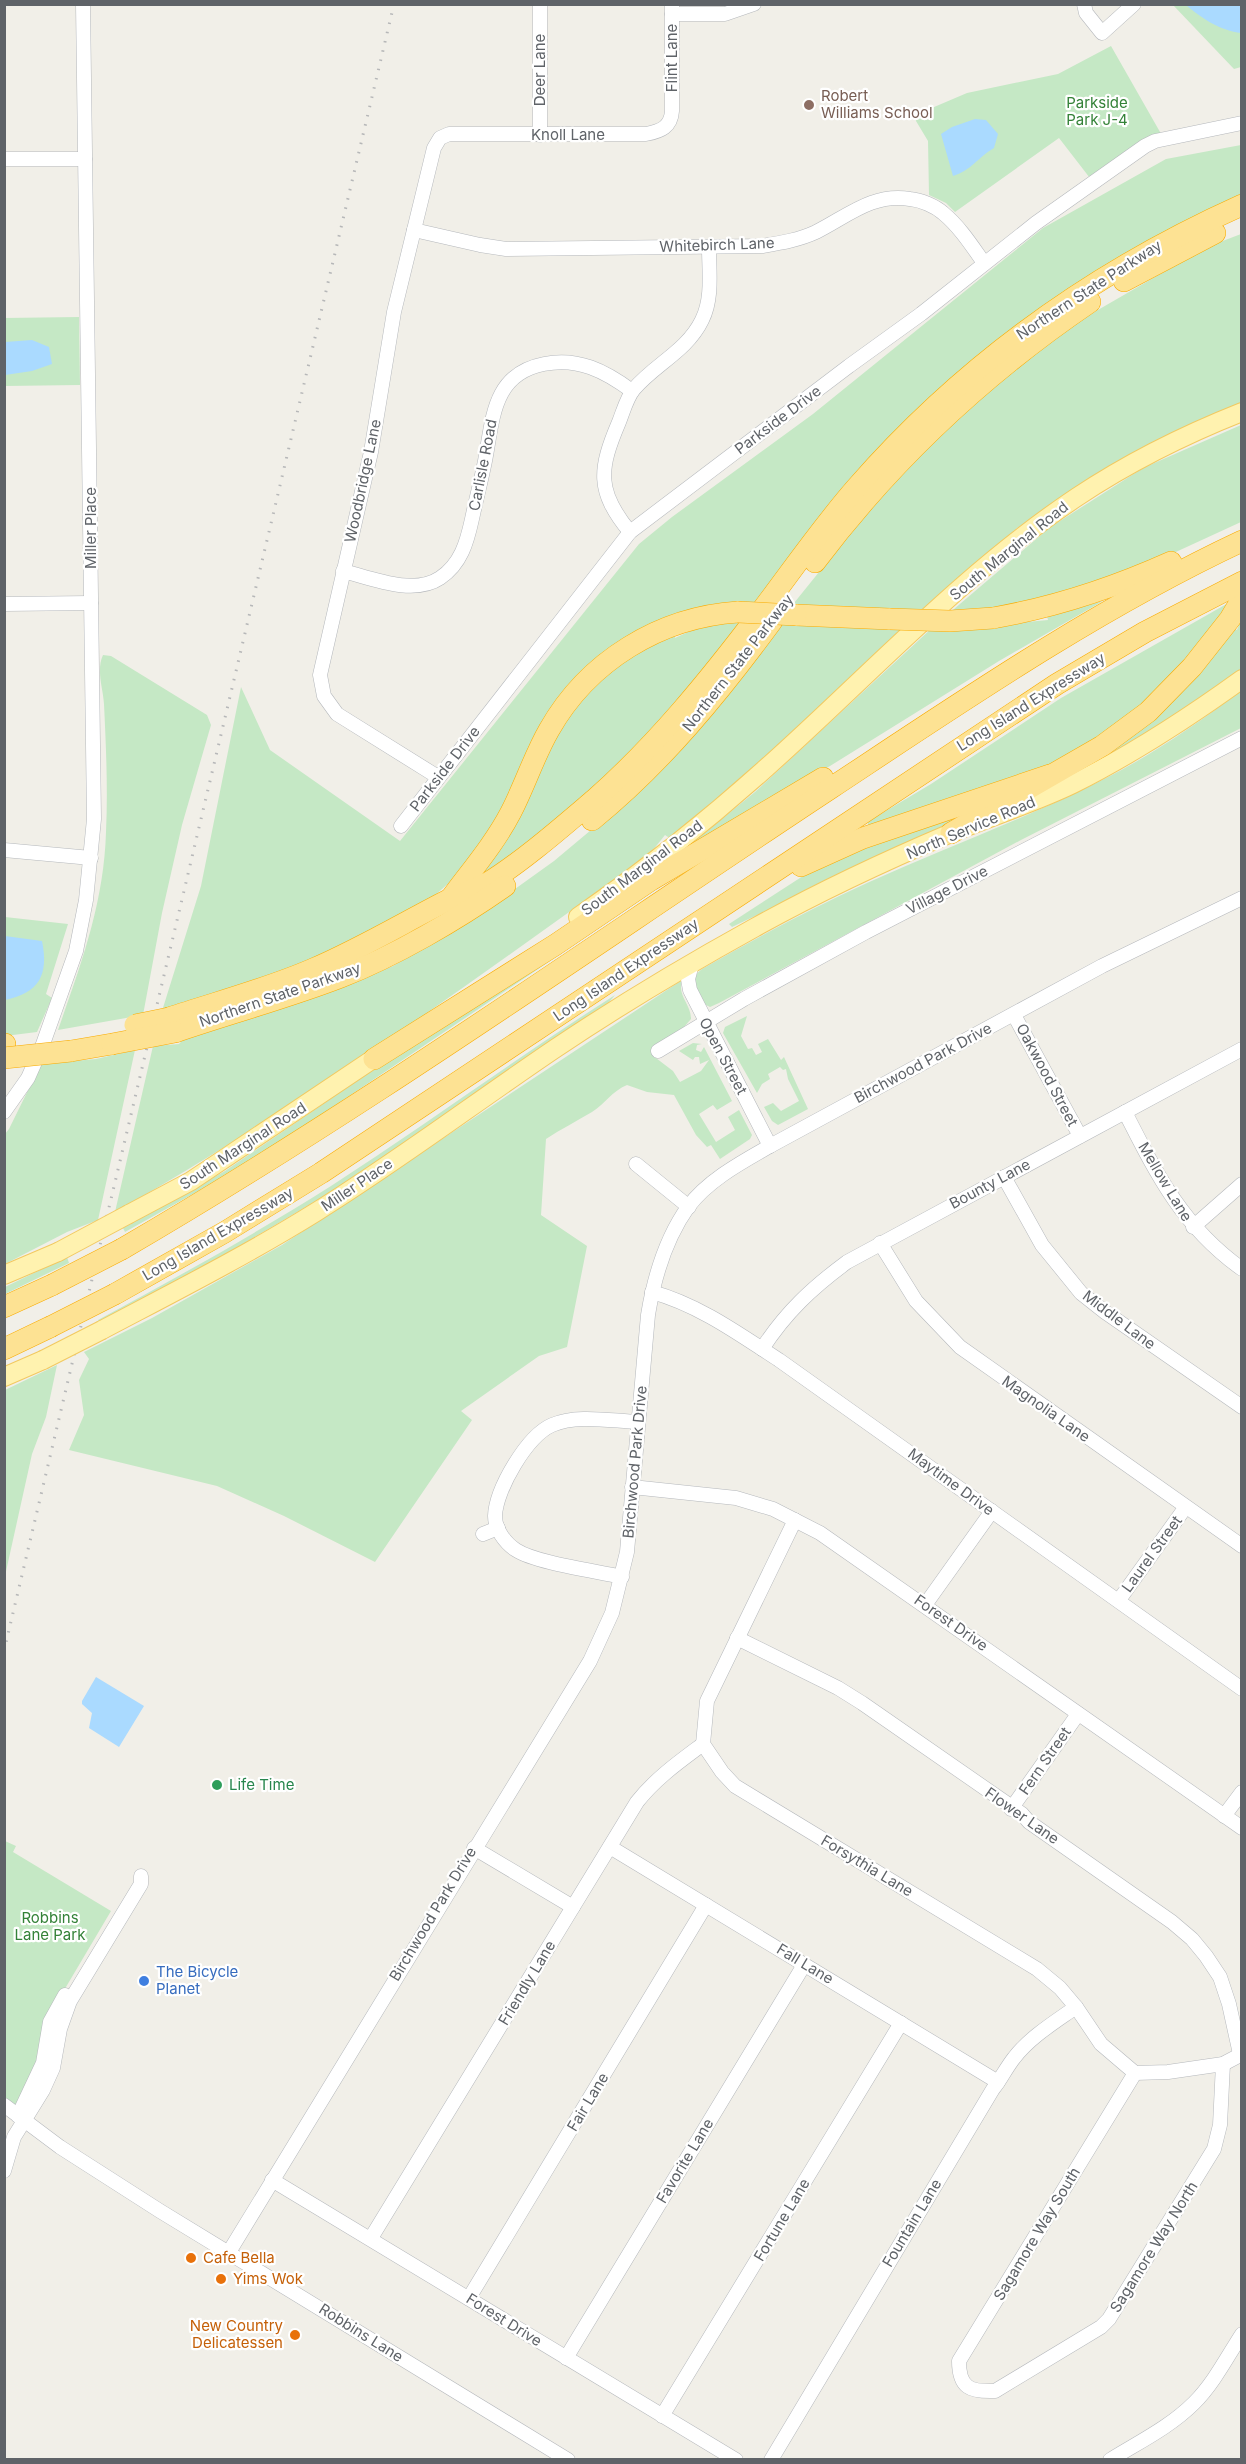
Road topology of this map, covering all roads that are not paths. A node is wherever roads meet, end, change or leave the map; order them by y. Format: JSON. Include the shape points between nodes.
{"nodes":[{"id":1,"x":83,"y":4,"type":"edge"},
{"id":2,"x":540,"y":4,"type":"edge"},
{"id":3,"x":754,"y":4,"type":"edge"},
{"id":4,"x":1084,"y":4,"type":"edge"},
{"id":5,"x":1134,"y":4,"type":"edge"},
{"id":6,"x":672,"y":9,"type":"edge"},
{"id":7,"x":672,"y":111,"type":"joint"},
{"id":8,"x":1242,"y":123,"type":"edge"},
{"id":9,"x":449,"y":134,"type":"joint"},
{"id":10,"x":540,"y":135,"type":"junction"},
{"id":11,"x":4,"y":159,"type":"edge"},
{"id":12,"x":85,"y":159,"type":"junction"},
{"id":13,"x":1242,"y":205,"type":"edge"},
{"id":14,"x":1242,"y":221,"type":"edge"},
{"id":15,"x":414,"y":230,"type":"junction"},
{"id":16,"x":708,"y":248,"type":"junction"},
{"id":17,"x":984,"y":263,"type":"junction"},
{"id":18,"x":632,"y":391,"type":"junction"},
{"id":19,"x":1242,"y":412,"type":"edge"},
{"id":20,"x":630,"y":532,"type":"junction"},
{"id":21,"x":1242,"y":536,"type":"edge"},
{"id":22,"x":1242,"y":541,"type":"edge"},
{"id":23,"x":1213,"y":548,"type":"junction"},
{"id":24,"x":343,"y":571,"type":"junction"},
{"id":25,"x":1238,"y":589,"type":"edge"},
{"id":26,"x":91,"y":603,"type":"junction"},
{"id":27,"x":4,"y":604,"type":"edge"},
{"id":28,"x":1242,"y":679,"type":"edge"},
{"id":29,"x":935,"y":719,"type":"junction"},
{"id":30,"x":1242,"y":738,"type":"edge"},
{"id":31,"x":1050,"y":775,"type":"junction"},
{"id":32,"x":438,"y":777,"type":"junction"},
{"id":33,"x":401,"y":826,"type":"dead end"},
{"id":34,"x":951,"y":833,"type":"junction"},
{"id":35,"x":4,"y":850,"type":"edge"},
{"id":36,"x":91,"y":858,"type":"junction"},
{"id":37,"x":1242,"y":898,"type":"edge"},
{"id":38,"x":450,"y":899,"type":"junction"},
{"id":39,"x":686,"y":930,"type":"junction"},
{"id":40,"x":692,"y":964,"type":"junction"},
{"id":41,"x":1014,"y":1015,"type":"junction"},
{"id":42,"x":705,"y":1023,"type":"junction"},
{"id":43,"x":172,"y":1025,"type":"junction"},
{"id":44,"x":5,"y":1044,"type":"edge"},
{"id":45,"x":70,"y":1044,"type":"junction"},
{"id":46,"x":1242,"y":1049,"type":"edge"},
{"id":47,"x":658,"y":1051,"type":"dead end"},
{"id":48,"x":4,"y":1058,"type":"edge"},
{"id":49,"x":374,"y":1059,"type":"junction"},
{"id":50,"x":4,"y":1112,"type":"edge"},
{"id":51,"x":1125,"y":1112,"type":"junction"},
{"id":52,"x":1080,"y":1136,"type":"junction"},
{"id":53,"x":770,"y":1146,"type":"junction"},
{"id":54,"x":636,"y":1164,"type":"dead end"},
{"id":55,"x":1004,"y":1177,"type":"junction"},
{"id":56,"x":1242,"y":1184,"type":"edge"},
{"id":57,"x":689,"y":1207,"type":"junction"},
{"id":58,"x":1193,"y":1227,"type":"junction"},
{"id":59,"x":880,"y":1243,"type":"junction"},
{"id":60,"x":1242,"y":1269,"type":"edge"},
{"id":61,"x":4,"y":1275,"type":"edge"},
{"id":62,"x":652,"y":1292,"type":"junction"},
{"id":63,"x":4,"y":1308,"type":"edge"},
{"id":64,"x":4,"y":1349,"type":"edge"},
{"id":65,"x":762,"y":1349,"type":"junction"},
{"id":66,"x":4,"y":1377,"type":"edge"},
{"id":67,"x":1242,"y":1407,"type":"edge"},
{"id":68,"x":638,"y":1422,"type":"junction"},
{"id":69,"x":632,"y":1487,"type":"junction"},
{"id":70,"x":1185,"y":1508,"type":"junction"},
{"id":71,"x":992,"y":1511,"type":"junction"},
{"id":72,"x":795,"y":1520,"type":"junction"},
{"id":73,"x":498,"y":1528,"type":"junction"},
{"id":74,"x":483,"y":1534,"type":"dead end"},
{"id":75,"x":1242,"y":1546,"type":"edge"},
{"id":76,"x":622,"y":1577,"type":"junction"},
{"id":77,"x":1119,"y":1600,"type":"junction"},
{"id":78,"x":925,"y":1605,"type":"junction"},
{"id":79,"x":737,"y":1638,"type":"junction"},
{"id":80,"x":1242,"y":1689,"type":"edge"},
{"id":81,"x":1078,"y":1714,"type":"junction"},
{"id":82,"x":703,"y":1744,"type":"junction"},
{"id":83,"x":1242,"y":1792,"type":"edge"},
{"id":84,"x":1011,"y":1809,"type":"junction"},
{"id":85,"x":1224,"y":1816,"type":"junction"},
{"id":86,"x":1242,"y":1828,"type":"edge"},
{"id":87,"x":474,"y":1848,"type":"junction"},
{"id":88,"x":610,"y":1848,"type":"junction"},
{"id":89,"x":706,"y":1905,"type":"junction"},
{"id":90,"x":573,"y":1907,"type":"junction"},
{"id":91,"x":804,"y":1965,"type":"junction"},
{"id":92,"x":1076,"y":2007,"type":"junction"},
{"id":93,"x":901,"y":2023,"type":"junction"},
{"id":94,"x":1241,"y":2054,"type":"edge"},
{"id":95,"x":1223,"y":2064,"type":"junction"},
{"id":96,"x":1135,"y":2073,"type":"junction"},
{"id":97,"x":998,"y":2082,"type":"junction"},
{"id":98,"x":4,"y":2105,"type":"edge"},
{"id":99,"x":22,"y":2119,"type":"junction"},
{"id":100,"x":4,"y":2171,"type":"edge"},
{"id":101,"x":272,"y":2180,"type":"junction"},
{"id":102,"x":371,"y":2238,"type":"junction"},
{"id":103,"x":229,"y":2252,"type":"junction"},
{"id":104,"x":469,"y":2298,"type":"junction"},
{"id":105,"x":1242,"y":2334,"type":"edge"},
{"id":106,"x":566,"y":2358,"type":"junction"},
{"id":107,"x":978,"y":2391,"type":"joint"},
{"id":108,"x":662,"y":2416,"type":"junction"},
{"id":109,"x":568,"y":2460,"type":"edge"},
{"id":110,"x":736,"y":2460,"type":"edge"},
{"id":111,"x":771,"y":2460,"type":"edge"},
{"id":112,"x":1110,"y":2460,"type":"edge"}],
"edges":[{"from":1,"to":12,"type":"street","name":"Miller Place"},
{"from":2,"to":10,"type":"street","name":"Deer Lane"},
{"from":3,"to":6,"type":"street","via":[[725,14]]},
{"from":4,"to":5,"type":"street","via":[[1086,13],[1102,33]]},
{"from":6,"to":7,"type":"street","name":"Flint Lane"},
{"from":7,"to":10,"type":"street","name":"Knoll Lane","via":[[666,128],[646,134]]},
{"from":8,"to":17,"type":"street","name":"Parkside Drive","via":[[1145,146]]},
{"from":9,"to":10,"type":"street","name":"Knoll Lane"},
{"from":9,"to":15,"type":"street","name":"Woodbridge Lane","via":[[440,138],[434,148]]},
{"from":11,"to":12,"type":"street"},
{"from":12,"to":26,"type":"street","name":"Miller Place"},
{"from":13,"to":38,"type":"highway","name":"Northern State Parkway","via":[[1143,253],[1057,307],[970,374],[855,489],[706,683],[660,736],[554,832],[485,884]]},
{"from":14,"to":43,"type":"highway","name":"Northern State Parkway","via":[[1152,265],[1089,303],[969,394],[859,507],[676,741],[601,813],[546,857],[454,919],[342,977]]},
{"from":15,"to":16,"type":"street","name":"Whitebirch Lane","via":[[506,249]]},
{"from":15,"to":24,"type":"street","name":"Woodbridge Lane","via":[[394,312],[371,452]]},
{"from":16,"to":17,"type":"street","name":"Whitebirch Lane","via":[[788,242],[815,232],[863,204],[896,197],[918,200],[941,211]]},
{"from":16,"to":18,"type":"street","via":[[708,304],[698,329]]},
{"from":17,"to":20,"type":"street","name":"Parkside Drive"},
{"from":18,"to":20,"type":"street","via":[[607,450],[603,475],[612,507]]},
{"from":18,"to":24,"type":"street","name":"Carlisle Road","via":[[610,376],[577,363],[540,365],[514,377],[494,410],[468,535],[454,565],[441,578],[416,586]]},
{"from":19,"to":49,"type":"main road","name":"South Marginal Road","via":[[1139,460],[1024,535],[687,836]]},
{"from":20,"to":32,"type":"street","name":"Parkside Drive"},
{"from":21,"to":23,"type":"highway"},
{"from":22,"to":23,"type":"highway"},
{"from":23,"to":29,"type":"highway"},
{"from":23,"to":38,"type":"highway","bridge":true,"via":[[1077,599],[993,618],[950,621],[738,612],[683,622],[639,640],[604,663],[580,686],[549,729],[510,813]]},
{"from":24,"to":32,"type":"street","name":"Woodbridge Lane","via":[[320,675],[324,696],[337,714]]},
{"from":25,"to":31,"type":"highway","via":[[1230,619],[1192,667],[1148,712],[1102,746]]},
{"from":25,"to":39,"type":"highway","name":"Long Island Expressway","via":[[1145,632],[1057,684]]},
{"from":26,"to":27,"type":"street"},
{"from":26,"to":36,"type":"street","name":"Miller Place"},
{"from":28,"to":34,"type":"main road","name":"North Service Road","via":[[1123,757],[1063,789]]},
{"from":29,"to":49,"type":"highway","via":[[901,731],[651,880]]},
{"from":29,"to":63,"type":"highway","bridge":true,"via":[[301,1141],[122,1249]]},
{"from":30,"to":42,"type":"street","name":"Village Drive","via":[[866,932]]},
{"from":31,"to":34,"type":"highway"},
{"from":31,"to":39,"type":"highway","via":[[863,838],[790,871]]},
{"from":32,"to":33,"type":"street","name":"Parkside Drive"},
{"from":34,"to":40,"type":"main road","name":"North Service Road","via":[[758,926]]},
{"from":35,"to":36,"type":"street"},
{"from":36,"to":50,"type":"street","name":"Miller Place","via":[[76,951],[28,1078]]},
{"from":37,"to":41,"type":"street","name":"Birchwood Park Drive","via":[[1102,966]]},
{"from":38,"to":43,"type":"highway","name":"Northern State Parkway","via":[[311,970]]},
{"from":39,"to":64,"type":"highway","name":"Long Island Expressway","bridge":true,"via":[[321,1173],[225,1232],[115,1294]]},
{"from":40,"to":42,"type":"street","name":"Open Street","via":[[690,990]]},
{"from":40,"to":66,"type":"main road","name":"Miller Place","bridge":true,"via":[[560,1045],[259,1247]]},
{"from":41,"to":52,"type":"street","name":"Oakwood Street"},
{"from":41,"to":53,"type":"street","name":"Birchwood Park Drive"},
{"from":42,"to":47,"type":"street","name":"Village Drive"},
{"from":42,"to":53,"type":"street","name":"Open Street"},
{"from":43,"to":45,"type":"highway","name":"Northern State Parkway","bridge":true},
{"from":44,"to":45,"type":"highway","name":"Northern State Parkway"},
{"from":45,"to":48,"type":"highway","name":"Northern State Parkway","bridge":true},
{"from":46,"to":51,"type":"street","name":"Bounty Lane"},
{"from":49,"to":61,"type":"main road","name":"South Marginal Road","bridge":true,"via":[[208,1170],[58,1252]]},
{"from":51,"to":52,"type":"street","name":"Bounty Lane"},
{"from":51,"to":58,"type":"street","name":"Mellow Lane","via":[[1174,1202]]},
{"from":52,"to":55,"type":"street","name":"Bounty Lane"},
{"from":53,"to":57,"type":"street","name":"Birchwood Park Drive","via":[[732,1168]]},
{"from":54,"to":57,"type":"street"},
{"from":55,"to":59,"type":"street","name":"Bounty Lane"},
{"from":55,"to":67,"type":"street","name":"Middle Lane","via":[[1042,1245],[1081,1293]]},
{"from":56,"to":58,"type":"street"},
{"from":57,"to":62,"type":"street","name":"Birchwood Park Drive","via":[[667,1246]]},
{"from":58,"to":60,"type":"street","name":"Mellow Lane"},
{"from":59,"to":65,"type":"street","name":"Bounty Lane","via":[[810,1290]]},
{"from":59,"to":70,"type":"street","name":"Magnolia Lane","via":[[916,1301],[960,1347]]},
{"from":62,"to":65,"type":"street","name":"Maytime Drive","via":[[691,1306]]},
{"from":62,"to":68,"type":"street","name":"Birchwood Park Drive"},
{"from":65,"to":71,"type":"street","name":"Maytime Drive"},
{"from":68,"to":69,"type":"street","name":"Birchwood Park Drive"},
{"from":68,"to":73,"type":"street","via":[[570,1419],[544,1429],[522,1453],[500,1496],[495,1516]]},
{"from":69,"to":72,"type":"street","name":"Forest Drive","via":[[736,1498]]},
{"from":69,"to":76,"type":"street","name":"Birchwood Park Drive"},
{"from":70,"to":75,"type":"street","name":"Magnolia Lane"},
{"from":70,"to":77,"type":"street","name":"Laurel Street"},
{"from":71,"to":77,"type":"street","name":"Maytime Drive"},
{"from":71,"to":78,"type":"street"},
{"from":72,"to":78,"type":"street","name":"Forest Drive"},
{"from":72,"to":79,"type":"street"},
{"from":73,"to":74,"type":"street"},
{"from":73,"to":76,"type":"street","via":[[515,1550],[532,1557]]},
{"from":76,"to":87,"type":"street","name":"Birchwood Park Drive","via":[[612,1613],[590,1661]]},
{"from":77,"to":80,"type":"street","name":"Maytime Drive"},
{"from":78,"to":81,"type":"street","name":"Forest Drive"},
{"from":79,"to":82,"type":"street","via":[[707,1701]]},
{"from":79,"to":84,"type":"street","name":"Flower Lane","via":[[838,1688]]},
{"from":81,"to":84,"type":"street","name":"Fern Street"},
{"from":81,"to":85,"type":"street","name":"Forest Drive"},
{"from":82,"to":88,"type":"street","name":"Friendly Lane","via":[[648,1788]]},
{"from":82,"to":92,"type":"street","name":"Forsythia Lane","via":[[735,1786],[1037,1970]]},
{"from":83,"to":85,"type":"street"},
{"from":84,"to":94,"type":"street","name":"Flower Lane","via":[[1192,1939],[1220,1977]]},
{"from":85,"to":86,"type":"street","name":"Forest Drive"},
{"from":87,"to":90,"type":"street"},
{"from":87,"to":101,"type":"street","name":"Birchwood Park Drive"},
{"from":88,"to":89,"type":"street","name":"Fall Lane"},
{"from":88,"to":90,"type":"street","name":"Friendly Lane"},
{"from":89,"to":91,"type":"street","name":"Fall Lane"},
{"from":89,"to":104,"type":"street","name":"Fair Lane"},
{"from":90,"to":102,"type":"street","name":"Friendly Lane"},
{"from":91,"to":93,"type":"street","name":"Fall Lane"},
{"from":91,"to":106,"type":"street","name":"Favorite Lane"},
{"from":92,"to":96,"type":"street","name":"Forsythia Lane","via":[[1101,2044]]},
{"from":92,"to":97,"type":"street","name":"Fountain Lane","via":[[1025,2046]]},
{"from":93,"to":97,"type":"street","name":"Fall Lane"},
{"from":93,"to":108,"type":"street","name":"Fortune Lane"},
{"from":94,"to":95,"type":"street"},
{"from":95,"to":96,"type":"street"},
{"from":95,"to":107,"type":"street","name":"Sagamore Way North","via":[[1220,2125],[1214,2149],[1118,2308],[1101,2327],[995,2391]]},
{"from":96,"to":107,"type":"street","name":"Sagamore Way South","via":[[959,2361],[963,2382]]},
{"from":97,"to":111,"type":"street","name":"Fountain Lane"},
{"from":98,"to":99,"type":"street","name":"Robbins Lane"},
{"from":99,"to":99,"type":"street","via":[[53,2068],[70,2001],[141,1884],[141,1876],[134,1880],[50,2022],[43,2063]]},
{"from":99,"to":100,"type":"street"},
{"from":99,"to":103,"type":"street","name":"Robbins Lane"},
{"from":101,"to":102,"type":"street","name":"Forest Drive"},
{"from":101,"to":103,"type":"street","name":"Birchwood Park Drive"},
{"from":102,"to":104,"type":"street","name":"Forest Drive"},
{"from":103,"to":109,"type":"street","name":"Robbins Lane"},
{"from":104,"to":106,"type":"street","name":"Forest Drive"},
{"from":105,"to":112,"type":"street","via":[[1196,2402],[1163,2428]]},
{"from":106,"to":108,"type":"street","name":"Forest Drive"},
{"from":108,"to":110,"type":"street","name":"Forest Drive"}]}
